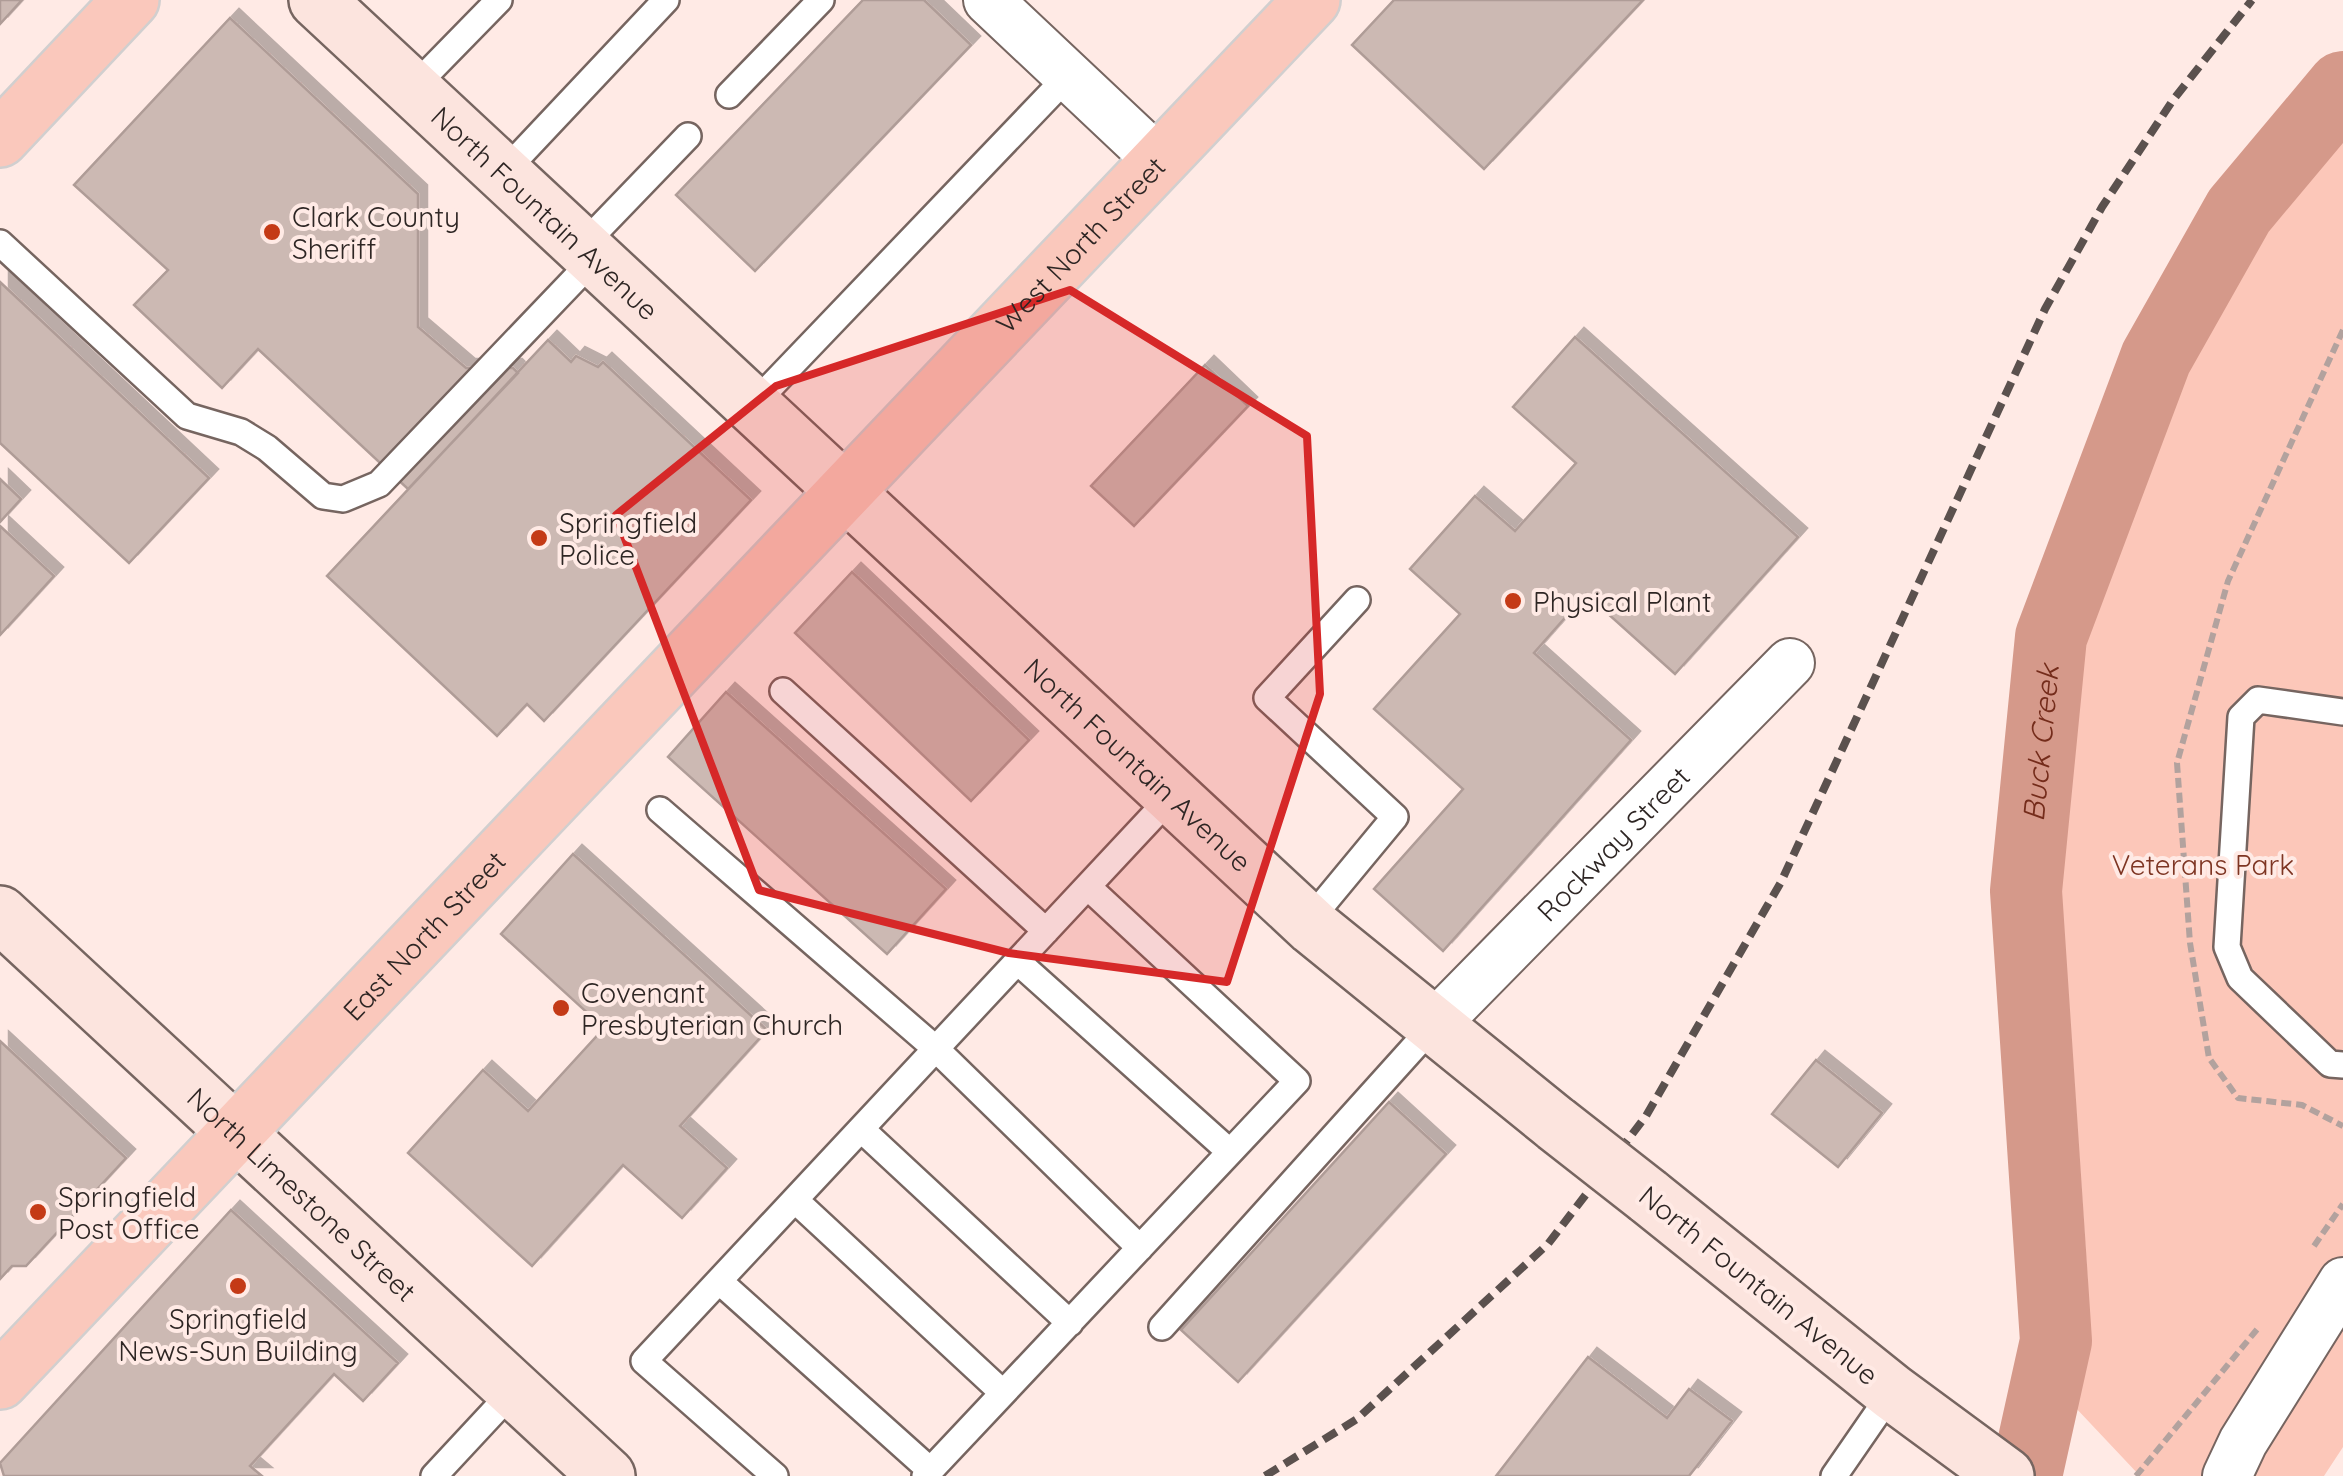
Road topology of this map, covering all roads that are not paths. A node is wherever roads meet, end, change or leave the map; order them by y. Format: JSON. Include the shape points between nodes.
{"nodes":[{"id":1,"x":132,"y":0,"type":"edge"},
{"id":2,"x":317,"y":0,"type":"edge"},
{"id":3,"x":499,"y":0,"type":"edge"},
{"id":4,"x":666,"y":0,"type":"edge"},
{"id":5,"x":821,"y":0,"type":"edge"},
{"id":6,"x":988,"y":0,"type":"edge"},
{"id":7,"x":1312,"y":0,"type":"edge"},
{"id":8,"x":1068,"y":76,"type":"junction"},
{"id":9,"x":412,"y":89,"type":"junction"},
{"id":10,"x":729,"y":94,"type":"dead end"},
{"id":11,"x":688,"y":136,"type":"dead end"},
{"id":12,"x":0,"y":139,"type":"edge"},
{"id":13,"x":1159,"y":161,"type":"junction"},
{"id":14,"x":503,"y":173,"type":"junction"},
{"id":15,"x":0,"y":243,"type":"edge"},
{"id":16,"x":588,"y":252,"type":"junction"},
{"id":17,"x":753,"y":404,"type":"junction"},
{"id":18,"x":845,"y":491,"type":"junction"},
{"id":19,"x":1356,"y":600,"type":"dead end"},
{"id":20,"x":1790,"y":663,"type":"dead end"},
{"id":21,"x":783,"y":691,"type":"dead end"},
{"id":22,"x":2343,"y":712,"type":"edge"},
{"id":23,"x":1171,"y":797,"type":"junction"},
{"id":24,"x":660,"y":810,"type":"dead end"},
{"id":25,"x":1088,"y":887,"type":"junction"},
{"id":26,"x":0,"y":914,"type":"edge"},
{"id":27,"x":1308,"y":922,"type":"junction"},
{"id":28,"x":1046,"y":932,"type":"junction"},
{"id":29,"x":1018,"y":962,"type":"junction"},
{"id":30,"x":1434,"y":1025,"type":"junction"},
{"id":31,"x":936,"y":1049,"type":"junction"},
{"id":32,"x":2343,"y":1064,"type":"edge"},
{"id":33,"x":861,"y":1129,"type":"junction"},
{"id":34,"x":235,"y":1133,"type":"junction"},
{"id":35,"x":1230,"y":1152,"type":"junction"},
{"id":36,"x":794,"y":1200,"type":"junction"},
{"id":37,"x":1140,"y":1248,"type":"junction"},
{"id":38,"x":2326,"y":1268,"type":"edge"},
{"id":39,"x":718,"y":1281,"type":"junction"},
{"id":40,"x":1070,"y":1322,"type":"junction"},
{"id":41,"x":1162,"y":1327,"type":"dead end"},
{"id":42,"x":0,"y":1381,"type":"edge"},
{"id":43,"x":514,"y":1390,"type":"junction"},
{"id":44,"x":1892,"y":1392,"type":"junction"},
{"id":45,"x":1003,"y":1393,"type":"junction"},
{"id":46,"x":928,"y":1473,"type":"edge"},
{"id":47,"x":434,"y":1476,"type":"edge"},
{"id":48,"x":607,"y":1476,"type":"edge"},
{"id":49,"x":775,"y":1476,"type":"edge"},
{"id":50,"x":1834,"y":1476,"type":"edge"},
{"id":51,"x":2006,"y":1476,"type":"edge"},
{"id":52,"x":2228,"y":1476,"type":"edge"}],
"edges":[{"from":1,"to":12,"type":"main road"},
{"from":2,"to":9,"type":"street","name":"North Fountain Avenue"},
{"from":3,"to":9,"type":"lane"},
{"from":4,"to":14,"type":"lane"},
{"from":5,"to":10,"type":"lane"},
{"from":6,"to":8,"type":"street"},
{"from":7,"to":13,"type":"main road","name":"West North Street"},
{"from":8,"to":13,"type":"street"},
{"from":8,"to":17,"type":"lane"},
{"from":9,"to":14,"type":"street","name":"North Fountain Avenue"},
{"from":11,"to":16,"type":"lane"},
{"from":13,"to":18,"type":"main road","name":"West North Street"},
{"from":14,"to":16,"type":"street","name":"North Fountain Avenue"},
{"from":15,"to":16,"type":"lane","via":[[187,416],[241,432],[322,496],[343,500],[379,484]]},
{"from":16,"to":17,"type":"street","name":"North Fountain Avenue"},
{"from":17,"to":18,"type":"street","name":"North Fountain Avenue"},
{"from":18,"to":23,"type":"street","name":"North Fountain Avenue"},
{"from":18,"to":34,"type":"main road","name":"East North Street"},
{"from":19,"to":27,"type":"lane","via":[[1267,698],[1395,817]]},
{"from":20,"to":30,"type":"street","name":"Rockway Street"},
{"from":21,"to":28,"type":"lane"},
{"from":22,"to":32,"type":"lane","via":[[2258,700],[2241,717],[2226,947],[2240,978],[2330,1064]]},
{"from":23,"to":25,"type":"lane"},
{"from":23,"to":27,"type":"street","name":"North Fountain Avenue"},
{"from":24,"to":31,"type":"lane"},
{"from":25,"to":28,"type":"lane"},
{"from":25,"to":35,"type":"lane","via":[[1297,1082]]},
{"from":26,"to":34,"type":"street","name":"North Limestone Street"},
{"from":27,"to":30,"type":"street","name":"North Fountain Avenue"},
{"from":28,"to":29,"type":"lane"},
{"from":29,"to":31,"type":"lane"},
{"from":29,"to":35,"type":"lane"},
{"from":30,"to":41,"type":"lane"},
{"from":30,"to":44,"type":"street","name":"North Fountain Avenue","bridge":true},
{"from":31,"to":33,"type":"lane"},
{"from":31,"to":37,"type":"lane"},
{"from":33,"to":36,"type":"lane"},
{"from":33,"to":40,"type":"lane"},
{"from":34,"to":42,"type":"main road","name":"East North Street"},
{"from":34,"to":43,"type":"street","name":"North Limestone Street"},
{"from":35,"to":37,"type":"lane"},
{"from":36,"to":39,"type":"lane"},
{"from":36,"to":45,"type":"lane"},
{"from":37,"to":40,"type":"lane"},
{"from":38,"to":52,"type":"street"},
{"from":39,"to":46,"type":"lane"},
{"from":39,"to":49,"type":"lane","via":[[644,1361]]},
{"from":40,"to":45,"type":"lane"},
{"from":43,"to":47,"type":"lane"},
{"from":43,"to":48,"type":"street","name":"North Limestone Street"},
{"from":44,"to":50,"type":"lane"},
{"from":44,"to":51,"type":"street","name":"North Fountain Avenue"},
{"from":45,"to":46,"type":"lane"}]}
